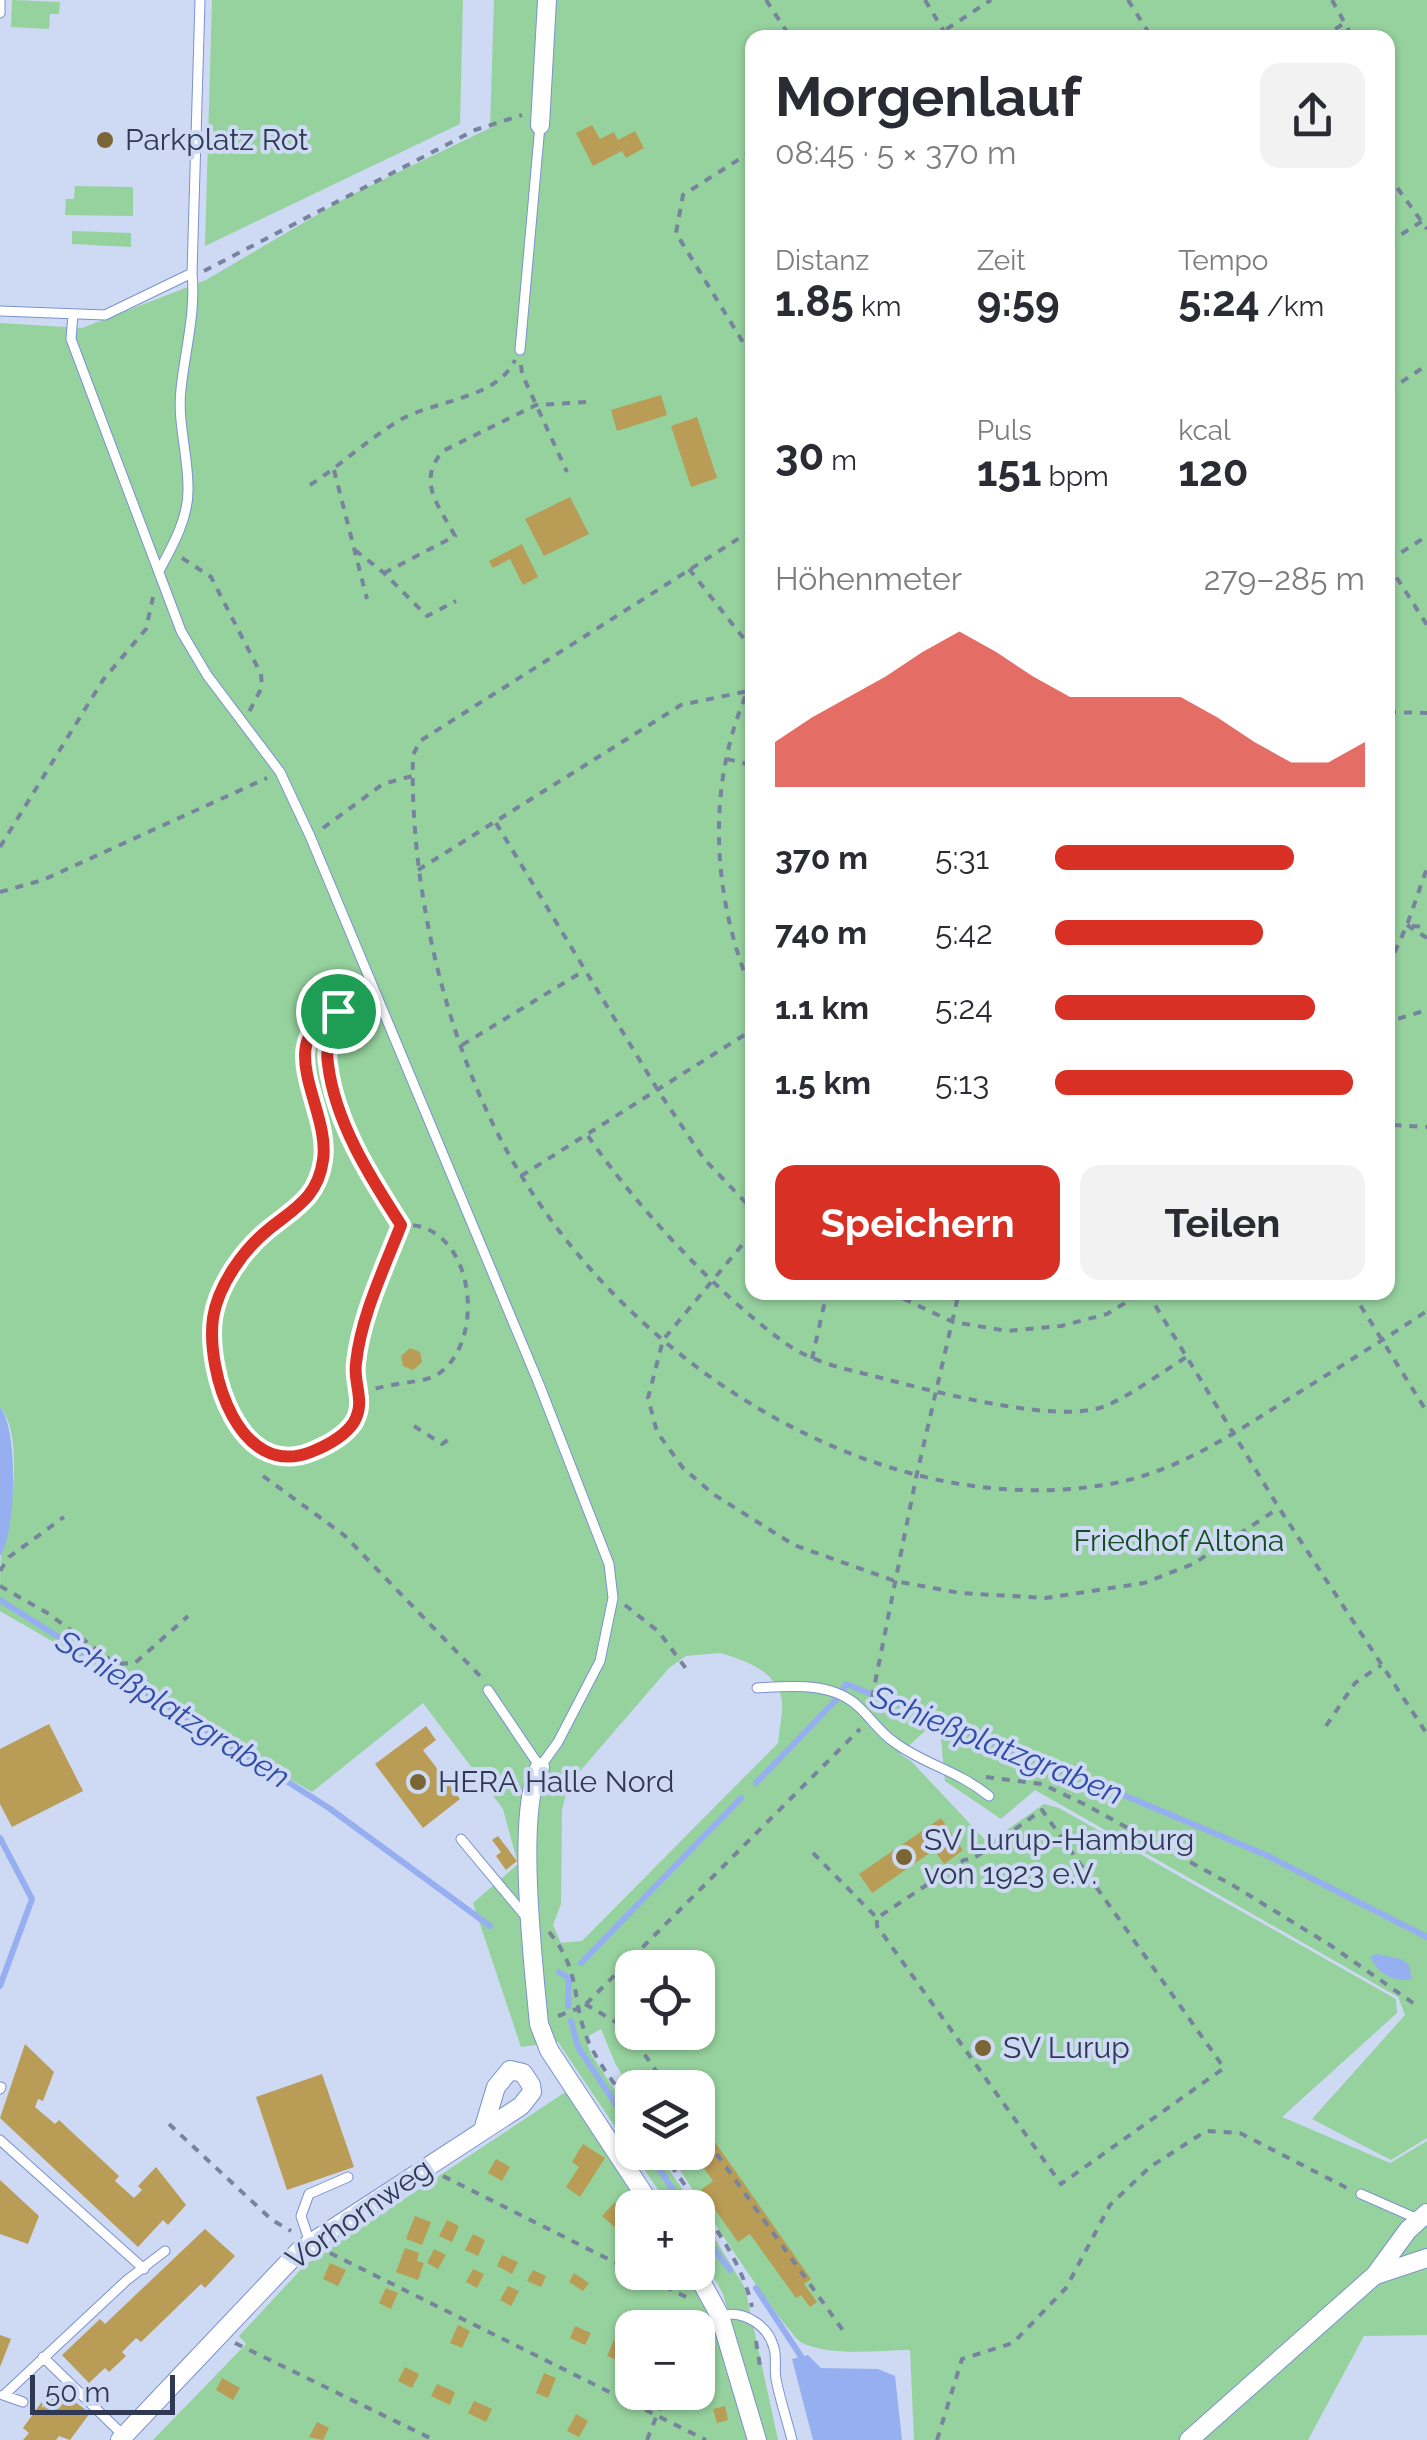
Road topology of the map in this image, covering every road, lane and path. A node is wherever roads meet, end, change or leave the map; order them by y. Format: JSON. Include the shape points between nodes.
{"nodes":[{"id":1,"x":0,"y":0,"type":"edge"},
{"id":2,"x":200,"y":0,"type":"edge"},
{"id":3,"x":548,"y":0,"type":"edge"},
{"id":4,"x":766,"y":0,"type":"edge"},
{"id":5,"x":924,"y":0,"type":"edge"},
{"id":6,"x":991,"y":0,"type":"edge"},
{"id":7,"x":1128,"y":0,"type":"edge"},
{"id":8,"x":1332,"y":0,"type":"edge"},
{"id":9,"x":0,"y":13,"type":"edge"},
{"id":10,"x":1346,"y":22,"type":"junction"},
{"id":11,"x":787,"y":30,"type":"edge"},
{"id":12,"x":944,"y":30,"type":"joint"},
{"id":13,"x":1147,"y":30,"type":"edge"},
{"id":14,"x":1334,"y":30,"type":"edge"},
{"id":15,"x":1350,"y":30,"type":"edge"},
{"id":16,"x":541,"y":117,"type":"junction"},
{"id":17,"x":745,"y":156,"type":"edge"},
{"id":18,"x":1395,"y":184,"type":"edge"},
{"id":19,"x":1425,"y":220,"type":"edge"},
{"id":20,"x":1427,"y":229,"type":"edge"},
{"id":21,"x":1395,"y":239,"type":"edge"},
{"id":22,"x":192,"y":273,"type":"junction"},
{"id":23,"x":0,"y":311,"type":"edge"},
{"id":24,"x":74,"y":314,"type":"junction"},
{"id":25,"x":745,"y":346,"type":"edge"},
{"id":26,"x":520,"y":350,"type":"junction"},
{"id":27,"x":1427,"y":365,"type":"edge"},
{"id":28,"x":1395,"y":386,"type":"edge"},
{"id":29,"x":588,"y":402,"type":"dead end"},
{"id":30,"x":536,"y":405,"type":"junction"},
{"id":31,"x":334,"y":470,"type":"junction"},
{"id":32,"x":567,"y":472,"type":"dead end"},
{"id":33,"x":310,"y":485,"type":"dead end"},
{"id":34,"x":745,"y":534,"type":"edge"},
{"id":35,"x":1427,"y":536,"type":"edge"},
{"id":36,"x":355,"y":550,"type":"junction"},
{"id":37,"x":170,"y":551,"type":"junction"},
{"id":38,"x":1395,"y":557,"type":"edge"},
{"id":39,"x":689,"y":569,"type":"junction"},
{"id":40,"x":159,"y":571,"type":"junction"},
{"id":41,"x":384,"y":573,"type":"junction"},
{"id":42,"x":1395,"y":573,"type":"edge"},
{"id":43,"x":368,"y":598,"type":"dead end"},
{"id":44,"x":456,"y":601,"type":"dead end"},
{"id":45,"x":1427,"y":625,"type":"edge"},
{"id":46,"x":745,"y":640,"type":"edge"},
{"id":47,"x":745,"y":692,"type":"edge"},
{"id":48,"x":745,"y":701,"type":"edge"},
{"id":49,"x":1395,"y":712,"type":"edge"},
{"id":50,"x":1427,"y":712,"type":"edge"},
{"id":51,"x":242,"y":720,"type":"junction"},
{"id":52,"x":727,"y":759,"type":"junction"},
{"id":53,"x":745,"y":763,"type":"edge"},
{"id":54,"x":280,"y":772,"type":"junction"},
{"id":55,"x":412,"y":776,"type":"junction"},
{"id":56,"x":496,"y":823,"type":"junction"},
{"id":57,"x":310,"y":836,"type":"junction"},
{"id":58,"x":0,"y":847,"type":"edge"},
{"id":59,"x":1427,"y":868,"type":"edge"},
{"id":60,"x":418,"y":870,"type":"junction"},
{"id":61,"x":0,"y":892,"type":"edge"},
{"id":62,"x":1407,"y":925,"type":"junction"},
{"id":63,"x":1427,"y":927,"type":"edge"},
{"id":64,"x":1427,"y":938,"type":"edge"},
{"id":65,"x":1395,"y":952,"type":"edge"},
{"id":66,"x":584,"y":971,"type":"junction"},
{"id":67,"x":745,"y":975,"type":"edge"},
{"id":68,"x":377,"y":994,"type":"junction"},
{"id":69,"x":1427,"y":1010,"type":"edge"},
{"id":70,"x":338,"y":1011,"type":"junction"},
{"id":71,"x":1395,"y":1020,"type":"edge"},
{"id":72,"x":745,"y":1035,"type":"edge"},
{"id":73,"x":462,"y":1044,"type":"junction"},
{"id":74,"x":659,"y":1092,"type":"junction"},
{"id":75,"x":1395,"y":1124,"type":"edge"},
{"id":76,"x":1427,"y":1127,"type":"edge"},
{"id":77,"x":588,"y":1136,"type":"junction"},
{"id":78,"x":521,"y":1176,"type":"junction"},
{"id":79,"x":745,"y":1203,"type":"edge"},
{"id":80,"x":401,"y":1225,"type":"junction"},
{"id":81,"x":745,"y":1241,"type":"edge"},
{"id":82,"x":474,"y":1276,"type":"dead end"},
{"id":83,"x":464,"y":1280,"type":"junction"},
{"id":84,"x":713,"y":1280,"type":"junction"},
{"id":85,"x":824,"y":1300,"type":"edge"},
{"id":86,"x":906,"y":1300,"type":"edge"},
{"id":87,"x":958,"y":1300,"type":"edge"},
{"id":88,"x":1131,"y":1300,"type":"edge"},
{"id":89,"x":1150,"y":1300,"type":"edge"},
{"id":90,"x":1357,"y":1300,"type":"edge"},
{"id":91,"x":1427,"y":1310,"type":"edge"},
{"id":92,"x":952,"y":1322,"type":"junction"},
{"id":93,"x":663,"y":1340,"type":"junction"},
{"id":94,"x":1382,"y":1340,"type":"junction"},
{"id":95,"x":1188,"y":1356,"type":"junction"},
{"id":96,"x":812,"y":1358,"type":"junction"},
{"id":97,"x":936,"y":1390,"type":"junction"},
{"id":98,"x":361,"y":1396,"type":"junction"},
{"id":99,"x":1427,"y":1412,"type":"edge"},
{"id":100,"x":414,"y":1426,"type":"dead end"},
{"id":101,"x":1234,"y":1434,"type":"junction"},
{"id":102,"x":448,"y":1440,"type":"dead end"},
{"id":103,"x":262,"y":1476,"type":"dead end"},
{"id":104,"x":916,"y":1478,"type":"junction"},
{"id":105,"x":1280,"y":1508,"type":"junction"},
{"id":106,"x":64,"y":1517,"type":"dead end"},
{"id":107,"x":0,"y":1571,"type":"edge"},
{"id":108,"x":896,"y":1581,"type":"junction"},
{"id":109,"x":0,"y":1586,"type":"edge"},
{"id":110,"x":613,"y":1598,"type":"junction"},
{"id":111,"x":188,"y":1616,"type":"dead end"},
{"id":112,"x":1381,"y":1665,"type":"junction"},
{"id":113,"x":690,"y":1674,"type":"dead end"},
{"id":114,"x":757,"y":1688,"type":"dead end"},
{"id":115,"x":488,"y":1690,"type":"joint"},
{"id":116,"x":869,"y":1720,"type":"junction"},
{"id":117,"x":1326,"y":1726,"type":"dead end"},
{"id":118,"x":1427,"y":1734,"type":"edge"},
{"id":119,"x":540,"y":1767,"type":"junction"},
{"id":120,"x":966,"y":1778,"type":"junction"},
{"id":121,"x":989,"y":1796,"type":"dead end"},
{"id":122,"x":460,"y":1839,"type":"dead end"},
{"id":123,"x":813,"y":1853,"type":"dead end"},
{"id":124,"x":877,"y":1918,"type":"junction"},
{"id":125,"x":540,"y":1928,"type":"junction"},
{"id":126,"x":586,"y":2004,"type":"junction"},
{"id":127,"x":1416,"y":2005,"type":"dead end"},
{"id":128,"x":579,"y":2008,"type":"junction"},
{"id":129,"x":538,"y":2019,"type":"junction"},
{"id":130,"x":615,"y":2021,"type":"edge"},
{"id":131,"x":556,"y":2060,"type":"junction"},
{"id":132,"x":528,"y":2078,"type":"junction"},
{"id":133,"x":615,"y":2084,"type":"edge"},
{"id":134,"x":169,"y":2124,"type":"dead end"},
{"id":135,"x":483,"y":2130,"type":"junction"},
{"id":136,"x":0,"y":2140,"type":"edge"},
{"id":137,"x":715,"y":2152,"type":"edge"},
{"id":138,"x":425,"y":2168,"type":"junction"},
{"id":139,"x":674,"y":2170,"type":"edge"},
{"id":140,"x":348,"y":2177,"type":"dead end"},
{"id":141,"x":641,"y":2190,"type":"edge"},
{"id":142,"x":1361,"y":2194,"type":"joint"},
{"id":143,"x":1422,"y":2216,"type":"edge"},
{"id":144,"x":310,"y":2243,"type":"junction"},
{"id":145,"x":165,"y":2250,"type":"dead end"},
{"id":146,"x":1427,"y":2258,"type":"edge"},
{"id":147,"x":615,"y":2263,"type":"edge"},
{"id":148,"x":144,"y":2270,"type":"junction"},
{"id":149,"x":1375,"y":2275,"type":"junction"},
{"id":150,"x":672,"y":2290,"type":"edge"},
{"id":151,"x":706,"y":2290,"type":"edge"},
{"id":152,"x":701,"y":2304,"type":"dead end"},
{"id":153,"x":720,"y":2316,"type":"junction"},
{"id":154,"x":755,"y":2321,"type":"junction"},
{"id":155,"x":218,"y":2335,"type":"junction"},
{"id":156,"x":847,"y":2336,"type":"dead end"},
{"id":157,"x":43,"y":2357,"type":"junction"},
{"id":158,"x":761,"y":2369,"type":"dead end"},
{"id":159,"x":2,"y":2395,"type":"edge"},
{"id":160,"x":23,"y":2402,"type":"dead end"},
{"id":161,"x":658,"y":2410,"type":"edge"},
{"id":162,"x":656,"y":2416,"type":"junction"},
{"id":163,"x":122,"y":2438,"type":"edge"},
{"id":164,"x":434,"y":2440,"type":"edge"},
{"id":165,"x":647,"y":2440,"type":"edge"},
{"id":166,"x":706,"y":2440,"type":"edge"},
{"id":167,"x":757,"y":2440,"type":"edge"},
{"id":168,"x":792,"y":2440,"type":"edge"},
{"id":169,"x":937,"y":2440,"type":"edge"},
{"id":170,"x":1189,"y":2440,"type":"edge"}],
"edges":[{"from":1,"to":9,"type":"lane"},
{"from":2,"to":22,"type":"lane"},
{"from":3,"to":16,"type":"street"},
{"from":4,"to":11,"type":"path"},
{"from":5,"to":12,"type":"path"},
{"from":6,"to":12,"type":"path"},
{"from":7,"to":13,"type":"path"},
{"from":8,"to":10,"type":"path"},
{"from":10,"to":14,"type":"path"},
{"from":10,"to":15,"type":"path"},
{"from":16,"to":22,"type":"path","via":[[476,130],[212,269]]},
{"from":16,"to":26,"type":"lane"},
{"from":17,"to":25,"type":"path","via":[[682,196],[676,233]]},
{"from":18,"to":19,"type":"path"},
{"from":19,"to":20,"type":"path"},
{"from":19,"to":21,"type":"path"},
{"from":22,"to":24,"type":"lane","via":[[106,315]]},
{"from":22,"to":37,"type":"lane","via":[[180,393],[188,490]]},
{"from":23,"to":24,"type":"lane"},
{"from":24,"to":40,"type":"lane","via":[[71,339]]},
{"from":26,"to":30,"type":"path"},
{"from":26,"to":31,"type":"path","via":[[510,373],[492,385],[398,421]]},
{"from":27,"to":28,"type":"path"},
{"from":29,"to":30,"type":"path"},
{"from":30,"to":32,"type":"path"},
{"from":30,"to":41,"type":"path","via":[[443,451],[432,463],[432,492],[455,536]]},
{"from":31,"to":33,"type":"path"},
{"from":31,"to":36,"type":"path"},
{"from":34,"to":39,"type":"path"},
{"from":35,"to":38,"type":"path"},
{"from":36,"to":41,"type":"path"},
{"from":36,"to":43,"type":"path"},
{"from":37,"to":40,"type":"lane"},
{"from":37,"to":51,"type":"path","via":[[211,577],[261,674],[262,687]]},
{"from":39,"to":46,"type":"path"},
{"from":39,"to":55,"type":"path","via":[[420,741]]},
{"from":40,"to":51,"type":"lane","via":[[181,631]]},
{"from":40,"to":58,"type":"path","via":[[146,629],[103,680]]},
{"from":41,"to":44,"type":"path","via":[[427,616]]},
{"from":42,"to":45,"type":"path"},
{"from":47,"to":56,"type":"path","via":[[681,705]]},
{"from":48,"to":52,"type":"path"},
{"from":49,"to":50,"type":"path"},
{"from":51,"to":54,"type":"lane"},
{"from":52,"to":53,"type":"path"},
{"from":52,"to":67,"type":"path","via":[[718,829],[724,900]]},
{"from":54,"to":57,"type":"lane"},
{"from":54,"to":61,"type":"path","via":[[43,880]]},
{"from":55,"to":57,"type":"path","via":[[383,784]]},
{"from":55,"to":60,"type":"path"},
{"from":56,"to":60,"type":"path"},
{"from":56,"to":66,"type":"path"},
{"from":57,"to":68,"type":"lane"},
{"from":59,"to":62,"type":"path"},
{"from":60,"to":73,"type":"path","via":[[434,954]]},
{"from":62,"to":63,"type":"path"},
{"from":62,"to":64,"type":"path"},
{"from":62,"to":65,"type":"path"},
{"from":66,"to":73,"type":"path"},
{"from":66,"to":74,"type":"path"},
{"from":68,"to":70,"type":"path"},
{"from":68,"to":110,"type":"lane","via":[[598,1530]]},
{"from":69,"to":71,"type":"path"},
{"from":70,"to":80,"type":"path","via":[[328,1063],[336,1092],[366,1170]]},
{"from":70,"to":98,"type":"path","via":[[308,1035],[305,1058],[324,1136],[318,1181],[309,1199],[260,1237],[231,1274],[214,1315],[212,1342],[232,1414],[258,1448],[275,1456],[300,1456],[341,1435],[352,1426]]},
{"from":72,"to":74,"type":"path"},
{"from":73,"to":78,"type":"path","via":[[486,1112]]},
{"from":74,"to":77,"type":"path"},
{"from":74,"to":79,"type":"path","via":[[704,1160]]},
{"from":75,"to":76,"type":"path"},
{"from":77,"to":78,"type":"path"},
{"from":77,"to":84,"type":"path","via":[[621,1183]]},
{"from":78,"to":93,"type":"path","via":[[565,1238]]},
{"from":80,"to":83,"type":"path","via":[[428,1227],[446,1241]]},
{"from":80,"to":98,"type":"path","via":[[356,1363]]},
{"from":81,"to":84,"type":"path"},
{"from":82,"to":83,"type":"path"},
{"from":83,"to":98,"type":"path","via":[[468,1314],[452,1360],[438,1375],[376,1386]]},
{"from":84,"to":93,"type":"path"},
{"from":84,"to":96,"type":"path","via":[[785,1344]]},
{"from":85,"to":96,"type":"path"},
{"from":86,"to":92,"type":"path"},
{"from":87,"to":92,"type":"path"},
{"from":88,"to":92,"type":"path","via":[[1061,1326],[1008,1331]]},
{"from":89,"to":95,"type":"path"},
{"from":90,"to":94,"type":"path"},
{"from":91,"to":94,"type":"path"},
{"from":92,"to":97,"type":"path"},
{"from":93,"to":104,"type":"path","via":[[775,1418]]},
{"from":93,"to":108,"type":"path","via":[[648,1398],[658,1432],[683,1468],[794,1545]]},
{"from":94,"to":99,"type":"path"},
{"from":94,"to":101,"type":"path"},
{"from":95,"to":97,"type":"path","via":[[1107,1406],[1076,1414]]},
{"from":95,"to":101,"type":"path"},
{"from":96,"to":97,"type":"path"},
{"from":97,"to":104,"type":"path"},
{"from":100,"to":102,"type":"path","via":[[442,1444]]},
{"from":101,"to":104,"type":"path","via":[[1156,1472],[1112,1484],[1001,1491]]},
{"from":101,"to":105,"type":"path"},
{"from":103,"to":115,"type":"path","via":[[344,1535]]},
{"from":104,"to":108,"type":"path"},
{"from":105,"to":108,"type":"path","via":[[1193,1564],[1094,1593],[1000,1597]]},
{"from":105,"to":112,"type":"path"},
{"from":106,"to":107,"type":"path"},
{"from":108,"to":116,"type":"path"},
{"from":109,"to":111,"type":"path","via":[[116,1664],[135,1663]]},
{"from":110,"to":113,"type":"path","via":[[659,1632]]},
{"from":110,"to":119,"type":"lane","via":[[600,1661]]},
{"from":112,"to":117,"type":"path","via":[[1355,1683]]},
{"from":112,"to":118,"type":"path"},
{"from":114,"to":116,"type":"lane","via":[[834,1691]]},
{"from":115,"to":119,"type":"lane"},
{"from":116,"to":120,"type":"lane","via":[[894,1743]]},
{"from":116,"to":126,"type":"path"},
{"from":119,"to":125,"type":"street","via":[[528,1813]]},
{"from":120,"to":121,"type":"lane"},
{"from":120,"to":127,"type":"path","via":[[1042,1784],[1084,1804],[1234,1886]]},
{"from":122,"to":125,"type":"lane"},
{"from":123,"to":124,"type":"path"},
{"from":124,"to":124,"type":"path","via":[[1042,1810],[1224,2068],[1061,2184]]},
{"from":125,"to":128,"type":"path","via":[[570,1964]]},
{"from":125,"to":129,"type":"street"},
{"from":126,"to":128,"type":"path"},
{"from":126,"to":130,"type":"path"},
{"from":128,"to":129,"type":"path"},
{"from":128,"to":133,"type":"path"},
{"from":129,"to":131,"type":"street"},
{"from":131,"to":132,"type":"street","name":"Vorhornweg"},
{"from":131,"to":141,"type":"street"},
{"from":132,"to":135,"type":"street","name":"Vorhornweg","via":[[528,2099]]},
{"from":132,"to":135,"type":"street","name":"Vorhornweg","via":[[517,2070],[504,2073]]},
{"from":134,"to":144,"type":"path","via":[[272,2220]]},
{"from":135,"to":138,"type":"street","name":"Vorhornweg"},
{"from":136,"to":148,"type":"lane"},
{"from":137,"to":156,"type":"path"},
{"from":138,"to":144,"type":"street","name":"Vorhornweg"},
{"from":138,"to":147,"type":"path"},
{"from":139,"to":154,"type":"path","via":[[733,2259]]},
{"from":140,"to":144,"type":"lane","via":[[309,2194],[301,2216]]},
{"from":142,"to":143,"type":"lane"},
{"from":142,"to":169,"type":"path","via":[[1240,2133],[1206,2132],[1150,2167],[1110,2205],[1066,2288],[1013,2342],[962,2359]]},
{"from":143,"to":149,"type":"street"},
{"from":144,"to":155,"type":"street","name":"Vorhornweg"},
{"from":144,"to":162,"type":"path"},
{"from":145,"to":148,"type":"lane"},
{"from":146,"to":149,"type":"street"},
{"from":148,"to":157,"type":"lane"},
{"from":149,"to":170,"type":"street"},
{"from":150,"to":152,"type":"path"},
{"from":151,"to":153,"type":"street"},
{"from":153,"to":154,"type":"lane"},
{"from":153,"to":167,"type":"street"},
{"from":154,"to":158,"type":"path"},
{"from":154,"to":168,"type":"lane","via":[[774,2348]]},
{"from":155,"to":163,"type":"street","name":"Vorhornweg"},
{"from":155,"to":164,"type":"path"},
{"from":157,"to":159,"type":"lane"},
{"from":157,"to":163,"type":"lane"},
{"from":159,"to":160,"type":"lane"},
{"from":161,"to":162,"type":"path"},
{"from":162,"to":165,"type":"path"},
{"from":162,"to":166,"type":"path"}]}
